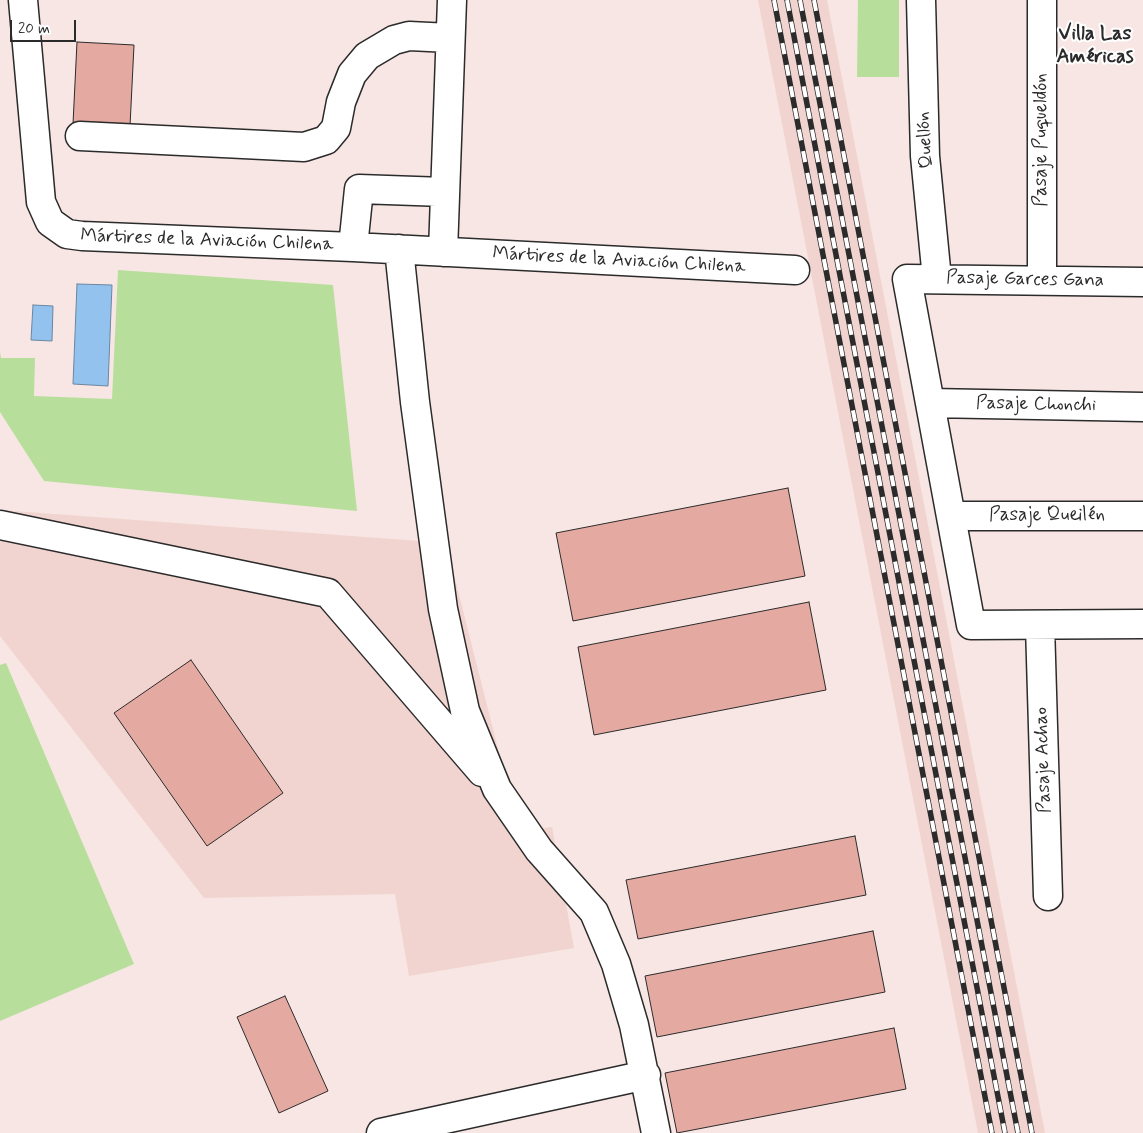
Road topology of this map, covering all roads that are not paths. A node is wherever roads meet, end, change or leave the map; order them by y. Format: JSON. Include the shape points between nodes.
{"nodes":[{"id":1,"x":23,"y":0,"type":"edge"},
{"id":2,"x":452,"y":0,"type":"edge"},
{"id":3,"x":921,"y":0,"type":"edge"},
{"id":4,"x":1042,"y":0,"type":"edge"},
{"id":5,"x":450,"y":38,"type":"junction"},
{"id":6,"x":80,"y":136,"type":"dead end"},
{"id":7,"x":444,"y":192,"type":"junction"},
{"id":8,"x":353,"y":247,"type":"junction"},
{"id":9,"x":399,"y":249,"type":"junction"},
{"id":10,"x":443,"y":252,"type":"junction"},
{"id":11,"x":795,"y":270,"type":"dead end"},
{"id":12,"x":937,"y":279,"type":"junction"},
{"id":13,"x":1042,"y":280,"type":"junction"},
{"id":14,"x":1143,"y":282,"type":"edge"},
{"id":15,"x":930,"y":403,"type":"junction"},
{"id":16,"x":1143,"y":407,"type":"edge"},
{"id":17,"x":951,"y":516,"type":"junction"},
{"id":18,"x":1143,"y":516,"type":"edge"},
{"id":19,"x":0,"y":525,"type":"edge"},
{"id":20,"x":1143,"y":624,"type":"edge"},
{"id":21,"x":1040,"y":625,"type":"junction"},
{"id":22,"x":497,"y":789,"type":"junction"},
{"id":23,"x":1048,"y":896,"type":"dead end"},
{"id":24,"x":646,"y":1074,"type":"junction"},
{"id":25,"x":381,"y":1133,"type":"edge"},
{"id":26,"x":656,"y":1133,"type":"edge"}],
"edges":[{"from":1,"to":8,"type":"street","name":"Mártires de la Aviación Chilena","via":[[41,202],[46,217],[54,226],[67,234],[82,236]]},
{"from":2,"to":5,"type":"street"},
{"from":3,"to":12,"type":"street","name":"Quellón","via":[[926,156]]},
{"from":4,"to":13,"type":"street","name":"Pasaje Puqueldón"},
{"from":5,"to":6,"type":"street","via":[[409,36],[394,40],[367,56],[352,74],[341,102],[336,128],[326,140],[304,147]]},
{"from":5,"to":7,"type":"street"},
{"from":7,"to":8,"type":"street","name":"Mártires de la Aviación Chilena","via":[[359,189]]},
{"from":7,"to":10,"type":"street"},
{"from":8,"to":9,"type":"street","name":"Mártires de la Aviación Chilena"},
{"from":9,"to":10,"type":"street","name":"Mártires de la Aviación Chilena"},
{"from":9,"to":22,"type":"street","via":[[415,402],[443,609],[465,711]]},
{"from":10,"to":11,"type":"street","name":"Mártires de la Aviación Chilena"},
{"from":12,"to":13,"type":"street","name":"Pasaje Garces Gana"},
{"from":12,"to":15,"type":"street","name":"Pasaje Garces Gana","via":[[907,279]]},
{"from":13,"to":14,"type":"street","name":"Pasaje Garces Gana"},
{"from":15,"to":16,"type":"street","name":"Pasaje Chonchi"},
{"from":15,"to":17,"type":"street"},
{"from":17,"to":18,"type":"street","name":"Pasaje Queilén"},
{"from":17,"to":21,"type":"street","via":[[971,625]]},
{"from":19,"to":22,"type":"street","via":[[328,593]]},
{"from":20,"to":21,"type":"street"},
{"from":21,"to":23,"type":"street","name":"Pasaje Achao"},
{"from":22,"to":24,"type":"street","via":[[539,850],[594,912],[616,964]]},
{"from":24,"to":25,"type":"street"},
{"from":24,"to":26,"type":"street"}]}
